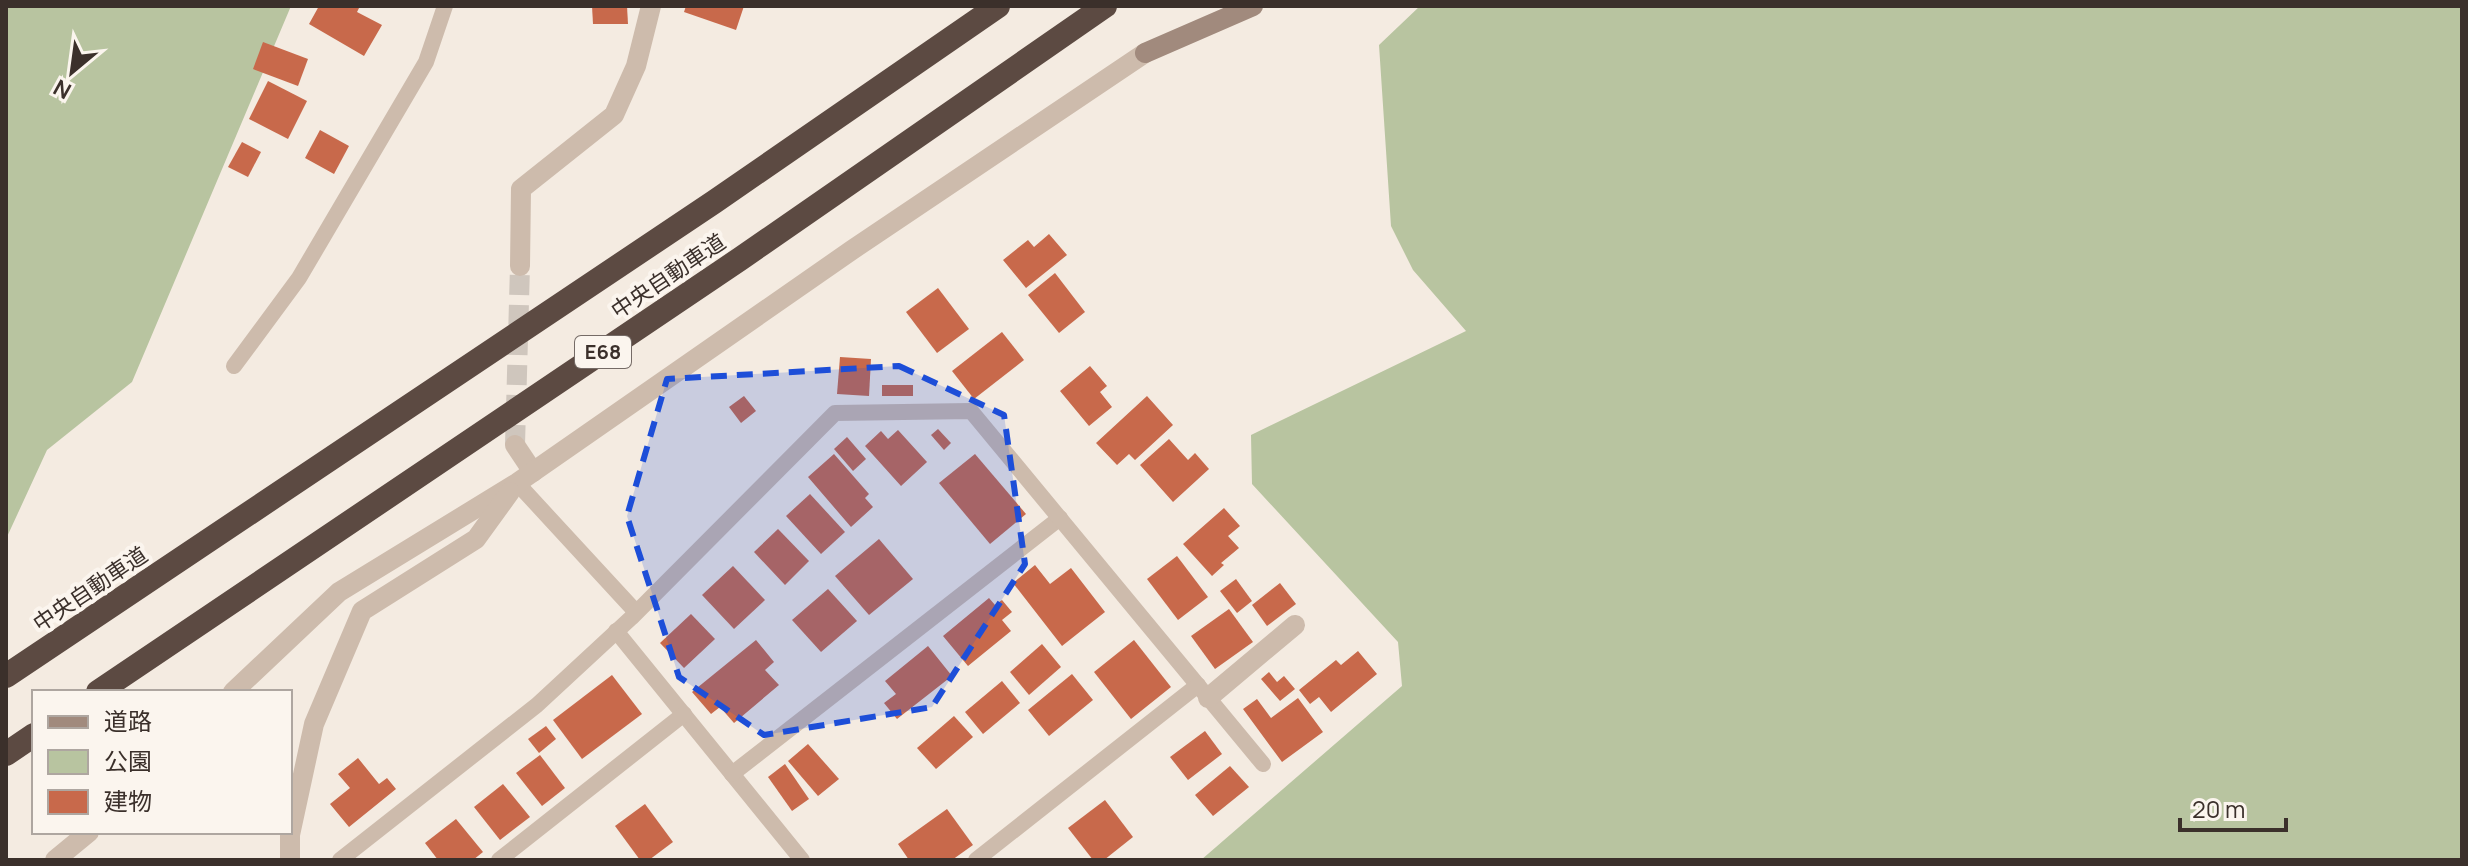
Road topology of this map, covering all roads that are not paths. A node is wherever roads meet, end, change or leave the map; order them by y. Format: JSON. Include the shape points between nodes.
{"nodes":[{"id":1,"x":445,"y":6,"type":"edge"},
{"id":2,"x":651,"y":6,"type":"edge"},
{"id":3,"x":998,"y":6,"type":"edge"},
{"id":4,"x":1105,"y":6,"type":"edge"},
{"id":5,"x":1253,"y":6,"type":"edge"},
{"id":6,"x":520,"y":266,"type":"tunnel mouth"},
{"id":7,"x":234,"y":366,"type":"dead end"},
{"id":8,"x":515,"y":445,"type":"tunnel mouth"},
{"id":9,"x":525,"y":477,"type":"junction"},
{"id":10,"x":1060,"y":518,"type":"junction"},
{"id":11,"x":635,"y":611,"type":"junction"},
{"id":12,"x":1295,"y":625,"type":"dead end"},
{"id":13,"x":616,"y":631,"type":"junction"},
{"id":14,"x":6,"y":676,"type":"edge"},
{"id":15,"x":101,"y":690,"type":"edge"},
{"id":16,"x":235,"y":690,"type":"edge"},
{"id":17,"x":1203,"y":691,"type":"junction"},
{"id":18,"x":684,"y":714,"type":"junction"},
{"id":19,"x":32,"y":736,"type":"edge"},
{"id":20,"x":6,"y":754,"type":"edge"},
{"id":21,"x":1263,"y":764,"type":"dead end"},
{"id":22,"x":732,"y":774,"type":"junction"},
{"id":23,"x":292,"y":826,"type":"edge"},
{"id":24,"x":87,"y":834,"type":"edge"},
{"id":25,"x":290,"y":834,"type":"edge"},
{"id":26,"x":55,"y":860,"type":"edge"},
{"id":27,"x":290,"y":860,"type":"edge"},
{"id":28,"x":340,"y":860,"type":"edge"},
{"id":29,"x":499,"y":860,"type":"edge"},
{"id":30,"x":802,"y":860,"type":"edge"},
{"id":31,"x":976,"y":860,"type":"edge"}],
"edges":[{"from":1,"to":7,"type":"lane","via":[[426,62],[307,264]]},
{"from":2,"to":6,"type":"street","via":[[636,66],[614,115],[521,189]]},
{"from":3,"to":14,"type":"highway","name":"中央自動車道"},
{"from":4,"to":15,"type":"highway","name":"中央自動車道","number":"E68"},
{"from":5,"to":9,"type":"street","via":[[1145,53]]},
{"from":8,"to":9,"type":"street"},
{"from":9,"to":11,"type":"lane"},
{"from":9,"to":16,"type":"street","via":[[339,592]]},
{"from":9,"to":23,"type":"street","via":[[476,539],[362,611],[314,724]]},
{"from":10,"to":11,"type":"lane","via":[[971,411],[835,413]]},
{"from":10,"to":17,"type":"lane"},
{"from":10,"to":22,"type":"lane"},
{"from":11,"to":13,"type":"lane"},
{"from":12,"to":17,"type":"street"},
{"from":13,"to":18,"type":"lane"},
{"from":13,"to":28,"type":"lane","via":[[537,705]]},
{"from":17,"to":21,"type":"lane"},
{"from":17,"to":31,"type":"lane"},
{"from":18,"to":22,"type":"lane"},
{"from":18,"to":29,"type":"lane"},
{"from":19,"to":20,"type":"highway"},
{"from":22,"to":30,"type":"lane"},
{"from":24,"to":26,"type":"street"},
{"from":25,"to":27,"type":"street"}]}
